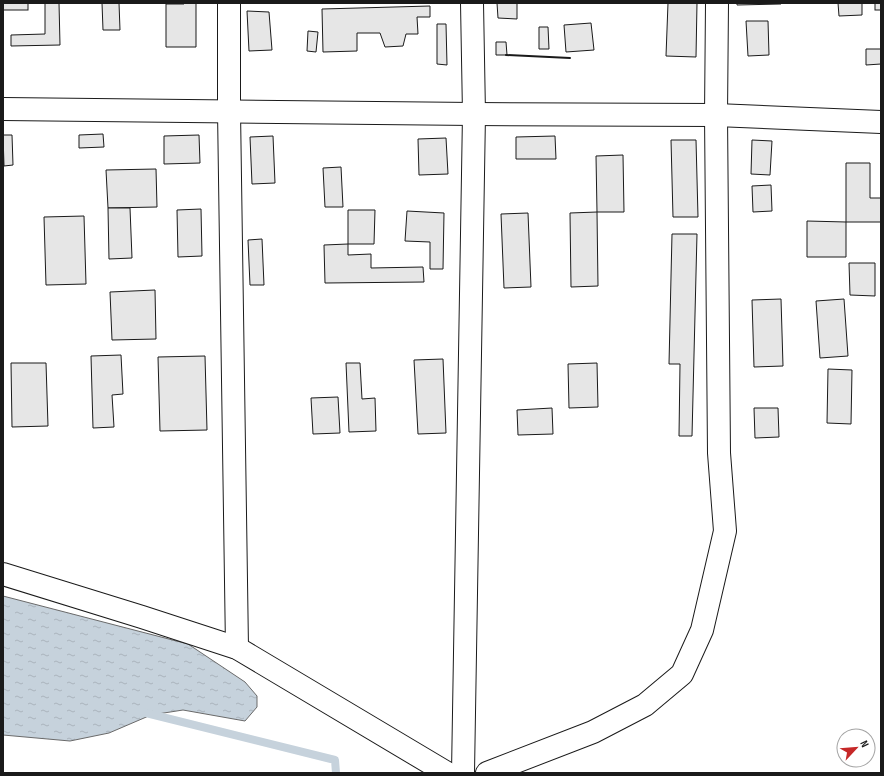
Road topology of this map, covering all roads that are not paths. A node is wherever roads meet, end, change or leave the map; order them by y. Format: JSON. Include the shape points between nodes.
{"nodes":[{"id":1,"x":229,"y":3,"type":"edge"},
{"id":2,"x":472,"y":3,"type":"edge"},
{"id":3,"x":717,"y":3,"type":"edge"},
{"id":4,"x":3,"y":109,"type":"edge"},
{"id":5,"x":229,"y":111,"type":"junction"},
{"id":6,"x":474,"y":114,"type":"junction"},
{"id":7,"x":716,"y":115,"type":"junction"},
{"id":8,"x":881,"y":122,"type":"edge"},
{"id":9,"x":3,"y":574,"type":"edge"},
{"id":10,"x":237,"y":648,"type":"junction"},
{"id":11,"x":447,"y":773,"type":"edge"},
{"id":12,"x":463,"y":773,"type":"edge"},
{"id":13,"x":488,"y":773,"type":"edge"}],
"edges":[{"from":1,"to":5,"type":"street"},
{"from":2,"to":6,"type":"street"},
{"from":3,"to":7,"type":"street"},
{"from":4,"to":5,"type":"street"},
{"from":5,"to":6,"type":"street"},
{"from":5,"to":10,"type":"street"},
{"from":6,"to":7,"type":"street"},
{"from":6,"to":12,"type":"street"},
{"from":7,"to":8,"type":"street"},
{"from":7,"to":13,"type":"street","via":[[719,453],[725,531],[702,630],[682,674],[645,705],[593,732]]},
{"from":9,"to":10,"type":"street"},
{"from":10,"to":11,"type":"street"}]}
